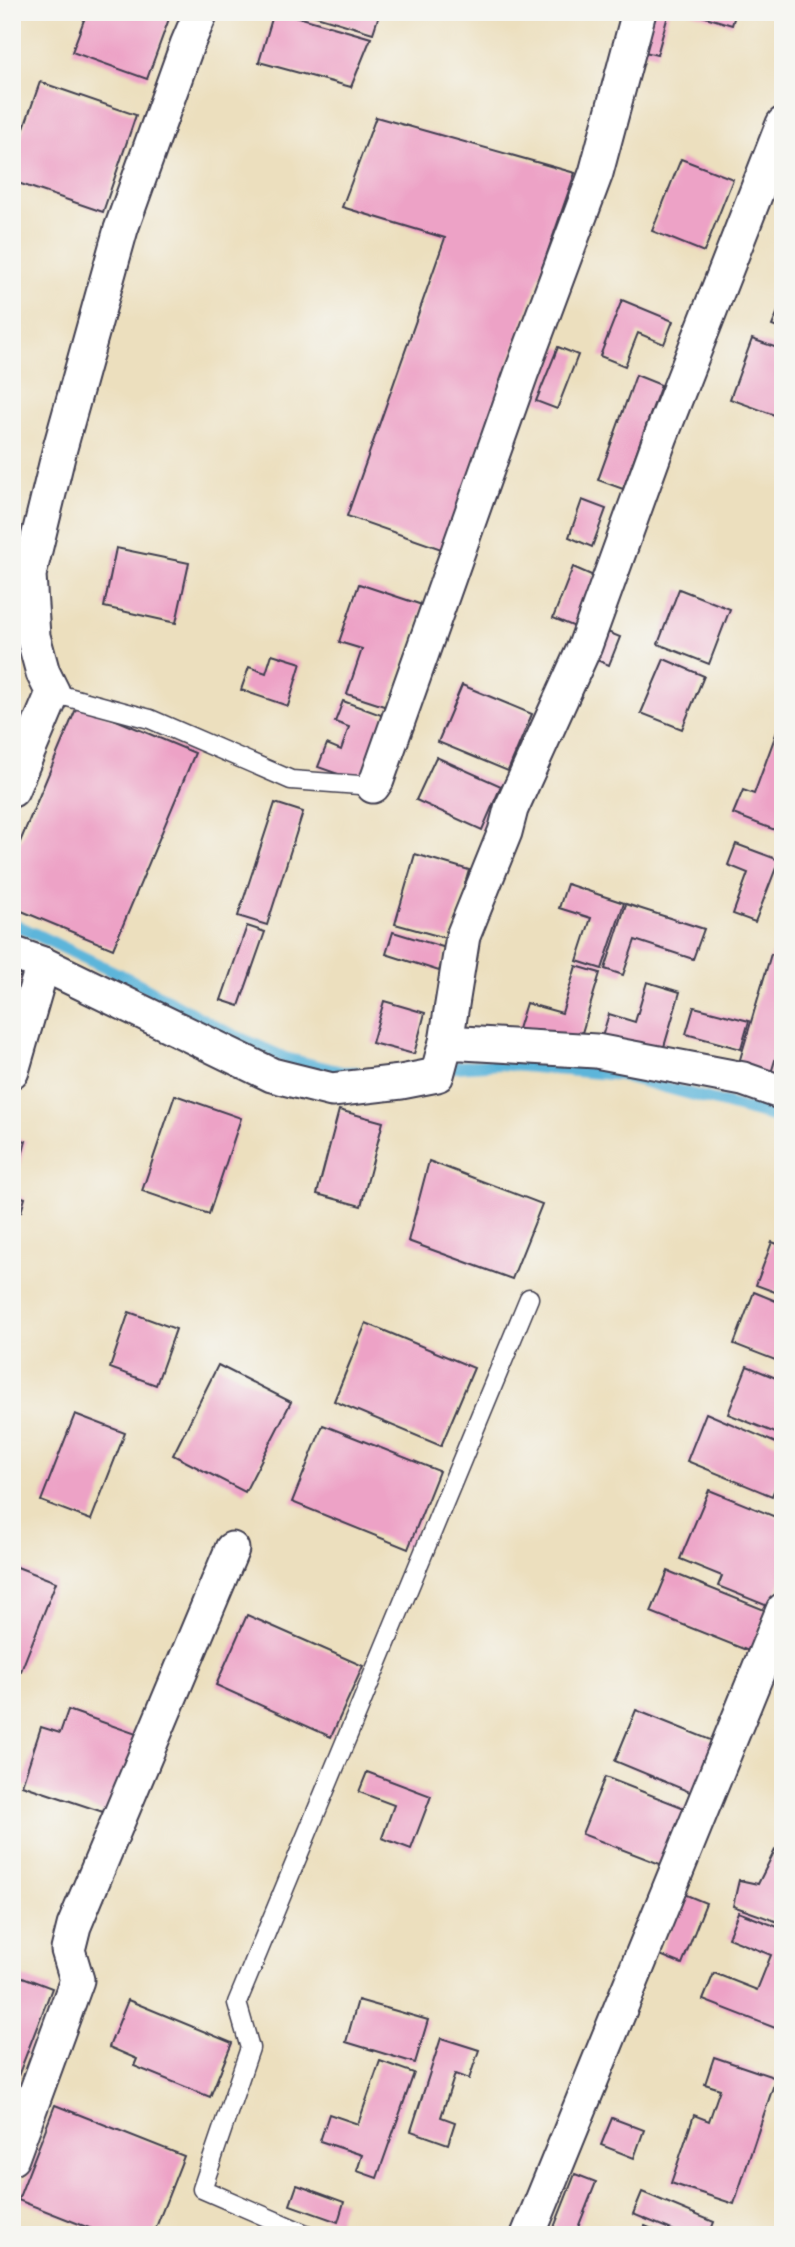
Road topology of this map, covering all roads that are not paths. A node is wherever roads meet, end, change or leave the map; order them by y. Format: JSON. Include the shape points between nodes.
{"nodes":[{"id":1,"x":201,"y":12,"type":"edge"},
{"id":2,"x":639,"y":12,"type":"edge"},
{"id":3,"x":783,"y":124,"type":"edge"},
{"id":4,"x":53,"y":693,"type":"junction"},
{"id":5,"x":373,"y":786,"type":"joint"},
{"id":6,"x":12,"y":790,"type":"edge"},
{"id":7,"x":27,"y":958,"type":"edge"},
{"id":8,"x":446,"y":1042,"type":"junction"},
{"id":9,"x":12,"y":1071,"type":"edge"},
{"id":10,"x":783,"y":1093,"type":"edge"},
{"id":11,"x":529,"y":1298,"type":"dead end"},
{"id":12,"x":232,"y":1549,"type":"dead end"},
{"id":13,"x":783,"y":1611,"type":"edge"},
{"id":14,"x":12,"y":2158,"type":"edge"},
{"id":15,"x":308,"y":2235,"type":"edge"},
{"id":16,"x":528,"y":2235,"type":"edge"}],
"edges":[{"from":1,"to":4,"type":"street","via":[[121,229],[29,575],[33,636]]},
{"from":2,"to":5,"type":"street","via":[[596,173]]},
{"from":3,"to":8,"type":"street","via":[[585,646],[511,809],[463,936]]},
{"from":4,"to":5,"type":"lane","via":[[150,719],[291,780]]},
{"from":4,"to":6,"type":"street"},
{"from":7,"to":8,"type":"street","via":[[272,1075],[332,1090],[437,1075]]},
{"from":7,"to":9,"type":"street"},
{"from":8,"to":10,"type":"street","via":[[596,1051],[743,1079]]},
{"from":11,"to":15,"type":"lane","via":[[237,2003],[250,2048],[202,2189]]},
{"from":12,"to":14,"type":"street","via":[[74,1926],[68,1950],[78,1980]]},
{"from":13,"to":16,"type":"street"}]}
